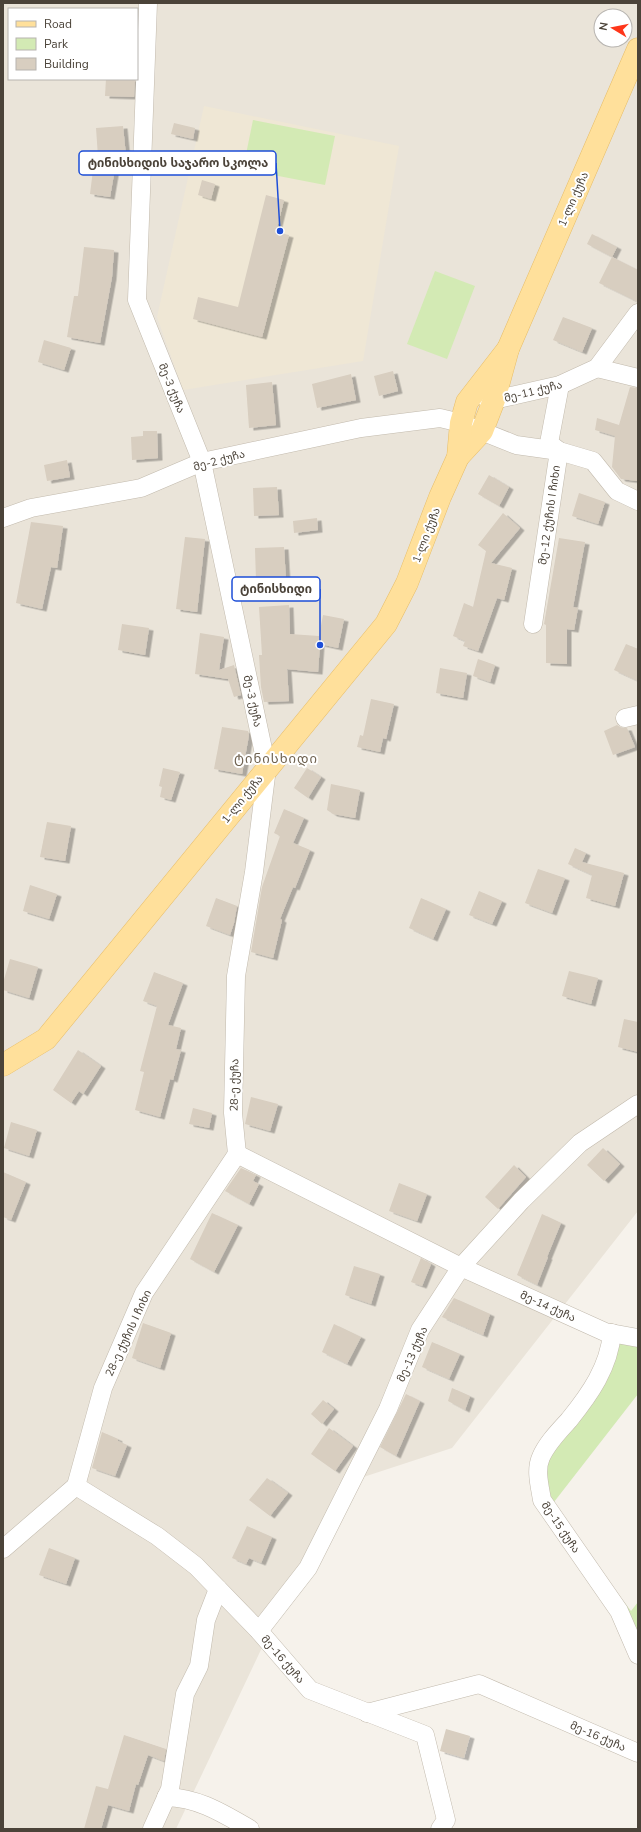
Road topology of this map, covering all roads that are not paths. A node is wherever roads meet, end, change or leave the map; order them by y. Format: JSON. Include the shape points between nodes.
{"nodes":[{"id":1,"x":148,"y":3,"type":"edge"},
{"id":2,"x":638,"y":49,"type":"edge"},
{"id":3,"x":638,"y":313,"type":"edge"},
{"id":4,"x":508,"y":349,"type":"junction"},
{"id":5,"x":597,"y":368,"type":"junction"},
{"id":6,"x":638,"y":378,"type":"edge"},
{"id":7,"x":560,"y":385,"type":"junction"},
{"id":8,"x":494,"y":400,"type":"junction"},
{"id":9,"x":467,"y":405,"type":"junction"},
{"id":10,"x":482,"y":431,"type":"junction"},
{"id":11,"x":559,"y":451,"type":"junction"},
{"id":12,"x":458,"y":457,"type":"junction"},
{"id":13,"x":202,"y":462,"type":"junction"},
{"id":14,"x":638,"y":501,"type":"edge"},
{"id":15,"x":3,"y":518,"type":"edge"},
{"id":16,"x":534,"y":624,"type":"dead end"},
{"id":17,"x":268,"y":768,"type":"junction"},
{"id":18,"x":3,"y":1065,"type":"edge"},
{"id":19,"x":638,"y":1104,"type":"edge"},
{"id":20,"x":237,"y":1154,"type":"junction"},
{"id":21,"x":461,"y":1267,"type":"junction"},
{"id":22,"x":612,"y":1333,"type":"junction"},
{"id":23,"x":638,"y":1338,"type":"edge"},
{"id":24,"x":76,"y":1486,"type":"junction"},
{"id":25,"x":3,"y":1549,"type":"edge"},
{"id":26,"x":218,"y":1589,"type":"junction"},
{"id":27,"x":259,"y":1631,"type":"junction"},
{"id":28,"x":638,"y":1655,"type":"edge"},
{"id":29,"x":368,"y":1713,"type":"junction"},
{"id":30,"x":638,"y":1753,"type":"edge"},
{"id":31,"x":166,"y":1797,"type":"junction"},
{"id":32,"x":448,"y":1826,"type":"edge"},
{"id":33,"x":152,"y":1829,"type":"edge"},
{"id":34,"x":250,"y":1829,"type":"edge"}],
"edges":[{"from":1,"to":13,"type":"street","name":"მე-3 ქუჩა","via":[[137,300]]},
{"from":2,"to":4,"type":"main road","name":"1-ლი ქუჩა"},
{"from":3,"to":5,"type":"street","name":"მე-11 ქუჩა"},
{"from":4,"to":8,"type":"main road","name":"1-ლი ქუჩა"},
{"from":4,"to":9,"type":"main road","name":"1-ლი ქუჩა"},
{"from":5,"to":6,"type":"street"},
{"from":5,"to":7,"type":"street","name":"მე-11 ქუჩა"},
{"from":7,"to":8,"type":"street","name":"მე-11 ქუჩა"},
{"from":7,"to":11,"type":"street","name":"მე-12 ქუჩის I ჩიხი","via":[[549,443]]},
{"from":8,"to":9,"type":"street"},
{"from":8,"to":10,"type":"main road","name":"1-ლი ქუჩა"},
{"from":9,"to":10,"type":"street"},
{"from":9,"to":12,"type":"main road","name":"1-ლი ქუჩა"},
{"from":9,"to":13,"type":"street","name":"მე-2 ქუჩა","via":[[440,418],[361,428]]},
{"from":10,"to":11,"type":"street","via":[[516,445]]},
{"from":10,"to":12,"type":"main road","name":"1-ლი ქუჩა"},
{"from":11,"to":14,"type":"street","via":[[593,461],[617,491]]},
{"from":11,"to":16,"type":"street","name":"მე-12 ქუჩის I ჩიხი"},
{"from":12,"to":17,"type":"main road","name":"1-ლი ქუჩა","via":[[407,583],[386,624]]},
{"from":13,"to":15,"type":"street","name":"მე-2 ქუჩა","via":[[141,488],[31,508]]},
{"from":13,"to":17,"type":"street","name":"მე-3 ქუჩა"},
{"from":17,"to":18,"type":"main road","name":"1-ლი ქუჩა","via":[[46,1039]]},
{"from":17,"to":20,"type":"street","name":"28-ე ქუჩა","via":[[236,976],[233,1113]]},
{"from":19,"to":21,"type":"street","name":"მე-13 ქუჩა","via":[[580,1143],[521,1201]]},
{"from":20,"to":21,"type":"street"},
{"from":20,"to":24,"type":"street","name":"28-ე ქუჩის I ჩიხი","via":[[144,1293],[103,1388]]},
{"from":21,"to":22,"type":"street","name":"მე-14 ქუჩა"},
{"from":21,"to":27,"type":"street","name":"მე-13 ქუჩა","via":[[420,1330],[388,1409],[308,1568]]},
{"from":22,"to":23,"type":"street","name":"მე-14 ქუჩა"},
{"from":22,"to":28,"type":"street","name":"მე-15 ქუჩა","via":[[610,1350],[603,1370],[582,1404],[540,1458],[538,1479],[542,1500],[619,1610]]},
{"from":24,"to":25,"type":"street"},
{"from":24,"to":26,"type":"street","name":"მე-16 ქუჩა","via":[[157,1536],[196,1566]]},
{"from":26,"to":27,"type":"street","name":"მე-16 ქუჩა"},
{"from":26,"to":31,"type":"street","via":[[206,1620],[199,1666],[185,1694],[170,1789]]},
{"from":27,"to":29,"type":"street","name":"მე-16 ქუჩა","via":[[310,1690]]},
{"from":29,"to":30,"type":"street","name":"მე-16 ქუჩა","via":[[479,1684]]},
{"from":29,"to":32,"type":"street","via":[[424,1735]]},
{"from":31,"to":33,"type":"street"},
{"from":31,"to":34,"type":"street","via":[[195,1800]]}]}
